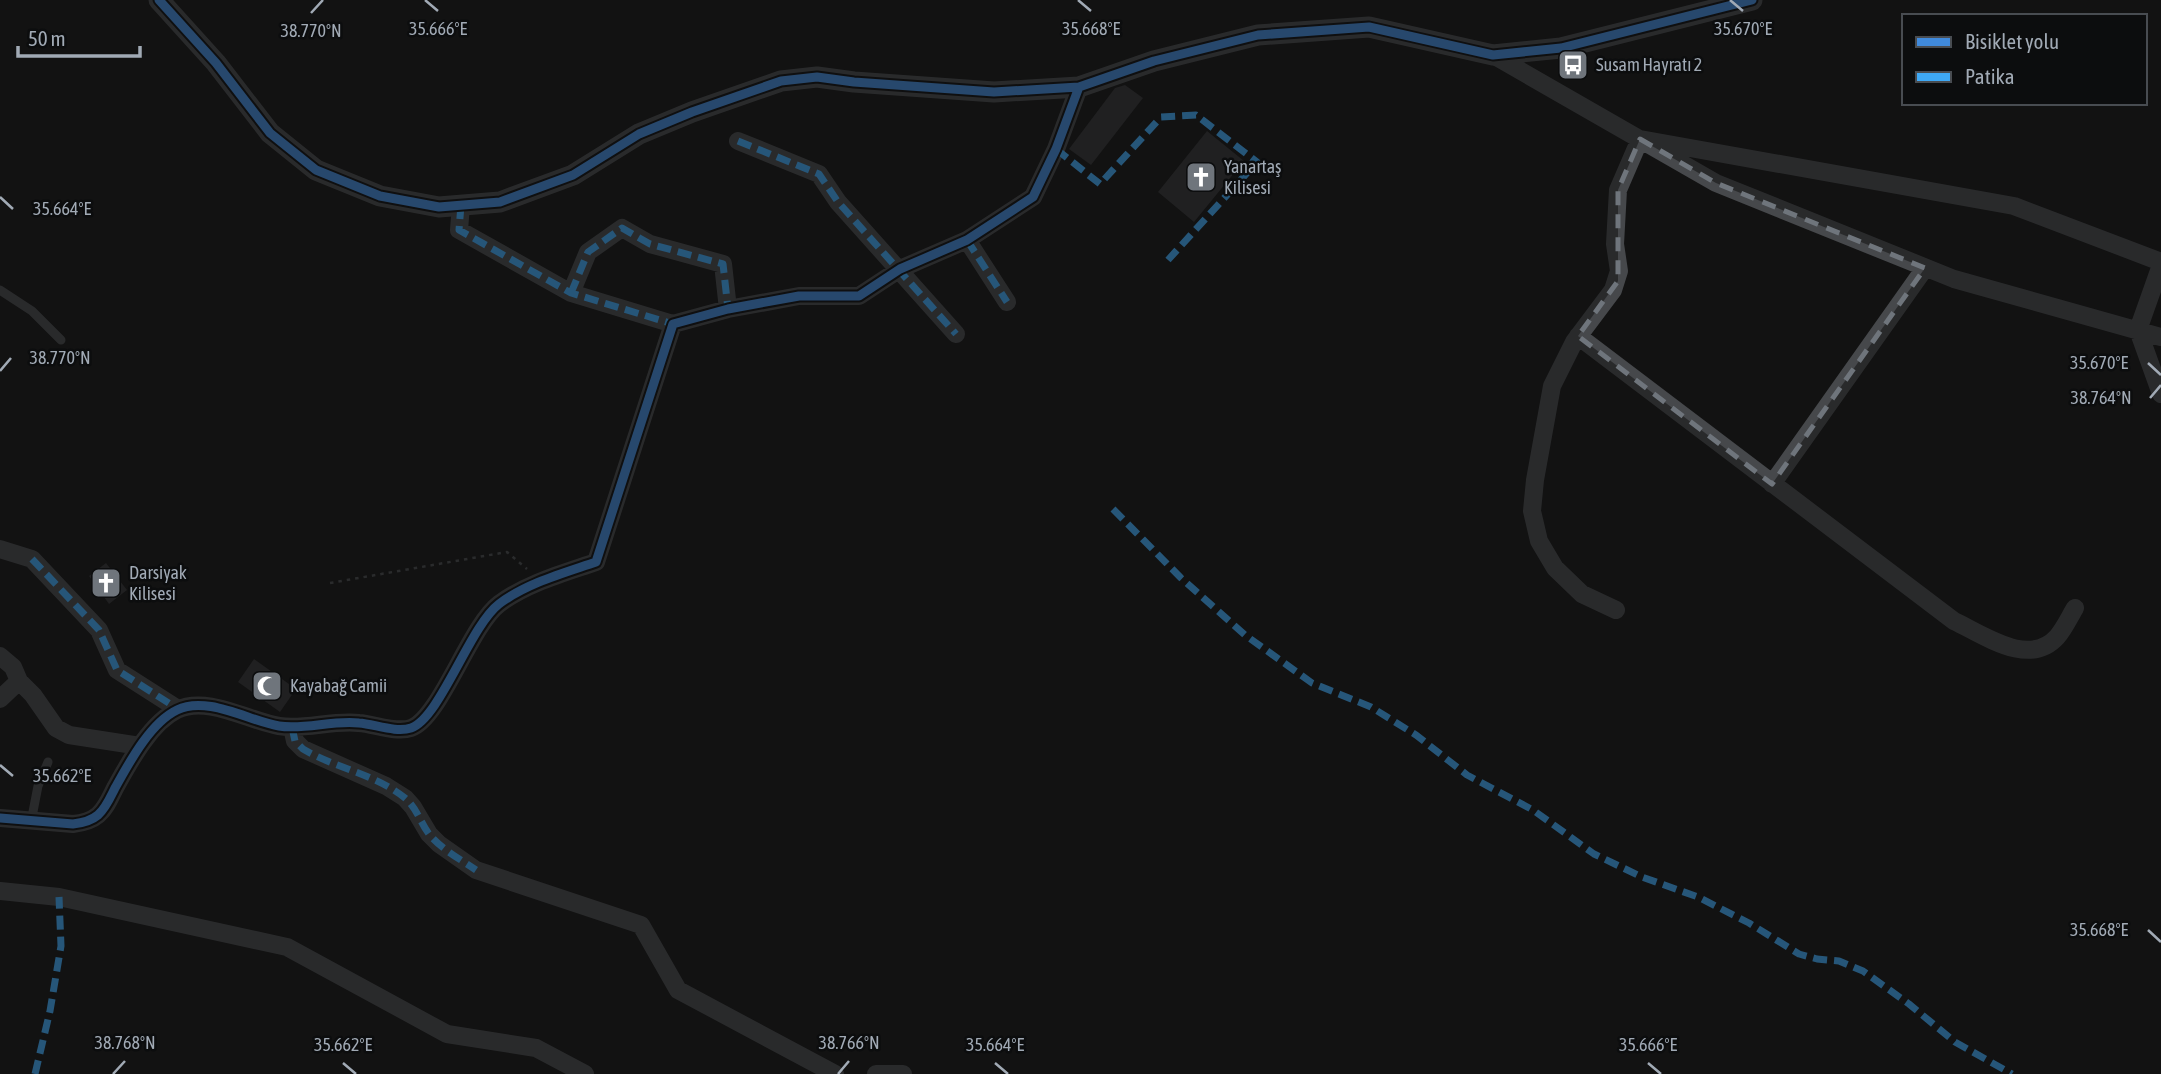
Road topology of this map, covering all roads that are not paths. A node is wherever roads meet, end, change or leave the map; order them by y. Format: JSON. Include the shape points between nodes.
{"nodes":[{"id":1,"x":159,"y":0,"type":"edge"},
{"id":2,"x":1752,"y":0,"type":"edge"},
{"id":3,"x":1493,"y":55,"type":"junction"},
{"id":4,"x":1079,"y":86,"type":"junction"},
{"id":5,"x":1640,"y":139,"type":"junction"},
{"id":6,"x":738,"y":141,"type":"dead end"},
{"id":7,"x":461,"y":205,"type":"junction"},
{"id":8,"x":967,"y":240,"type":"junction"},
{"id":9,"x":2161,"y":264,"type":"edge"},
{"id":10,"x":1925,"y":268,"type":"junction"},
{"id":11,"x":900,"y":270,"type":"junction"},
{"id":12,"x":0,"y":290,"type":"edge"},
{"id":13,"x":571,"y":293,"type":"junction"},
{"id":14,"x":1007,"y":302,"type":"dead end"},
{"id":15,"x":728,"y":309,"type":"junction"},
{"id":16,"x":673,"y":324,"type":"junction"},
{"id":17,"x":2138,"y":330,"type":"junction"},
{"id":18,"x":957,"y":334,"type":"dead end"},
{"id":19,"x":1578,"y":336,"type":"junction"},
{"id":20,"x":2161,"y":337,"type":"edge"},
{"id":21,"x":61,"y":340,"type":"dead end"},
{"id":22,"x":2161,"y":394,"type":"edge"},
{"id":23,"x":1773,"y":484,"type":"junction"},
{"id":24,"x":0,"y":549,"type":"edge"},
{"id":25,"x":2075,"y":608,"type":"dead end"},
{"id":26,"x":1616,"y":610,"type":"dead end"},
{"id":27,"x":0,"y":656,"type":"edge"},
{"id":28,"x":19,"y":681,"type":"junction"},
{"id":29,"x":0,"y":699,"type":"edge"},
{"id":30,"x":178,"y":709,"type":"junction"},
{"id":31,"x":292,"y":727,"type":"junction"},
{"id":32,"x":140,"y":746,"type":"junction"},
{"id":33,"x":48,"y":762,"type":"dead end"},
{"id":34,"x":0,"y":818,"type":"edge"},
{"id":35,"x":32,"y":822,"type":"junction"},
{"id":36,"x":0,"y":891,"type":"edge"},
{"id":37,"x":585,"y":1074,"type":"edge"},
{"id":38,"x":835,"y":1074,"type":"edge"},
{"id":39,"x":876,"y":1074,"type":"edge"},
{"id":40,"x":903,"y":1074,"type":"edge"}],
"edges":[{"from":1,"to":7,"type":"street","via":[[270,133],[316,170],[380,196],[439,208]]},
{"from":2,"to":3,"type":"street","via":[[1561,48]]},
{"from":3,"to":4,"type":"street","via":[[1369,27],[1258,35]]},
{"from":3,"to":5,"type":"street"},
{"from":4,"to":7,"type":"street","via":[[994,92],[817,77],[780,81],[639,134],[573,174],[500,202]]},
{"from":4,"to":8,"type":"street","via":[[1033,197]]},
{"from":5,"to":9,"type":"street","via":[[2014,206]]},
{"from":5,"to":10,"type":"street","via":[[1716,183]]},
{"from":5,"to":19,"type":"street","via":[[1618,190],[1618,281]]},
{"from":6,"to":11,"type":"street","via":[[819,174],[838,202]]},
{"from":7,"to":13,"type":"street","via":[[459,230]]},
{"from":8,"to":11,"type":"street"},
{"from":8,"to":14,"type":"street"},
{"from":9,"to":17,"type":"street"},
{"from":10,"to":17,"type":"street"},
{"from":10,"to":23,"type":"street"},
{"from":11,"to":15,"type":"street","via":[[859,296],[799,296]]},
{"from":11,"to":18,"type":"street"},
{"from":12,"to":21,"type":"lane","via":[[32,311]]},
{"from":13,"to":15,"type":"street","via":[[588,252],[622,228],[650,244],[723,264]]},
{"from":13,"to":16,"type":"street"},
{"from":15,"to":16,"type":"street"},
{"from":16,"to":31,"type":"street","via":[[596,562],[542,581],[498,604],[482,622],[433,706],[415,726],[402,729],[334,722]]},
{"from":17,"to":20,"type":"street"},
{"from":17,"to":22,"type":"street"},
{"from":19,"to":23,"type":"street"},
{"from":19,"to":26,"type":"street","via":[[1552,386],[1532,511],[1539,541],[1555,568],[1582,594]]},
{"from":23,"to":25,"type":"street","via":[[1954,621],[2013,648],[2025,651],[2049,644]]},
{"from":24,"to":30,"type":"street","via":[[32,559],[99,630],[117,670]]},
{"from":27,"to":28,"type":"street","via":[[13,667]]},
{"from":28,"to":29,"type":"street"},
{"from":28,"to":32,"type":"street","via":[[56,728],[69,736]]},
{"from":30,"to":31,"type":"street","via":[[225,709]]},
{"from":30,"to":32,"type":"street"},
{"from":31,"to":38,"type":"street","via":[[295,741],[303,749],[405,798],[429,834],[476,870],[640,925],[678,990]]},
{"from":32,"to":35,"type":"street","via":[[98,815],[74,824]]},
{"from":33,"to":35,"type":"lane"},
{"from":34,"to":35,"type":"street"},
{"from":36,"to":37,"type":"street","via":[[59,897],[287,947],[447,1034],[536,1048]]},
{"from":39,"to":40,"type":"street"}]}
